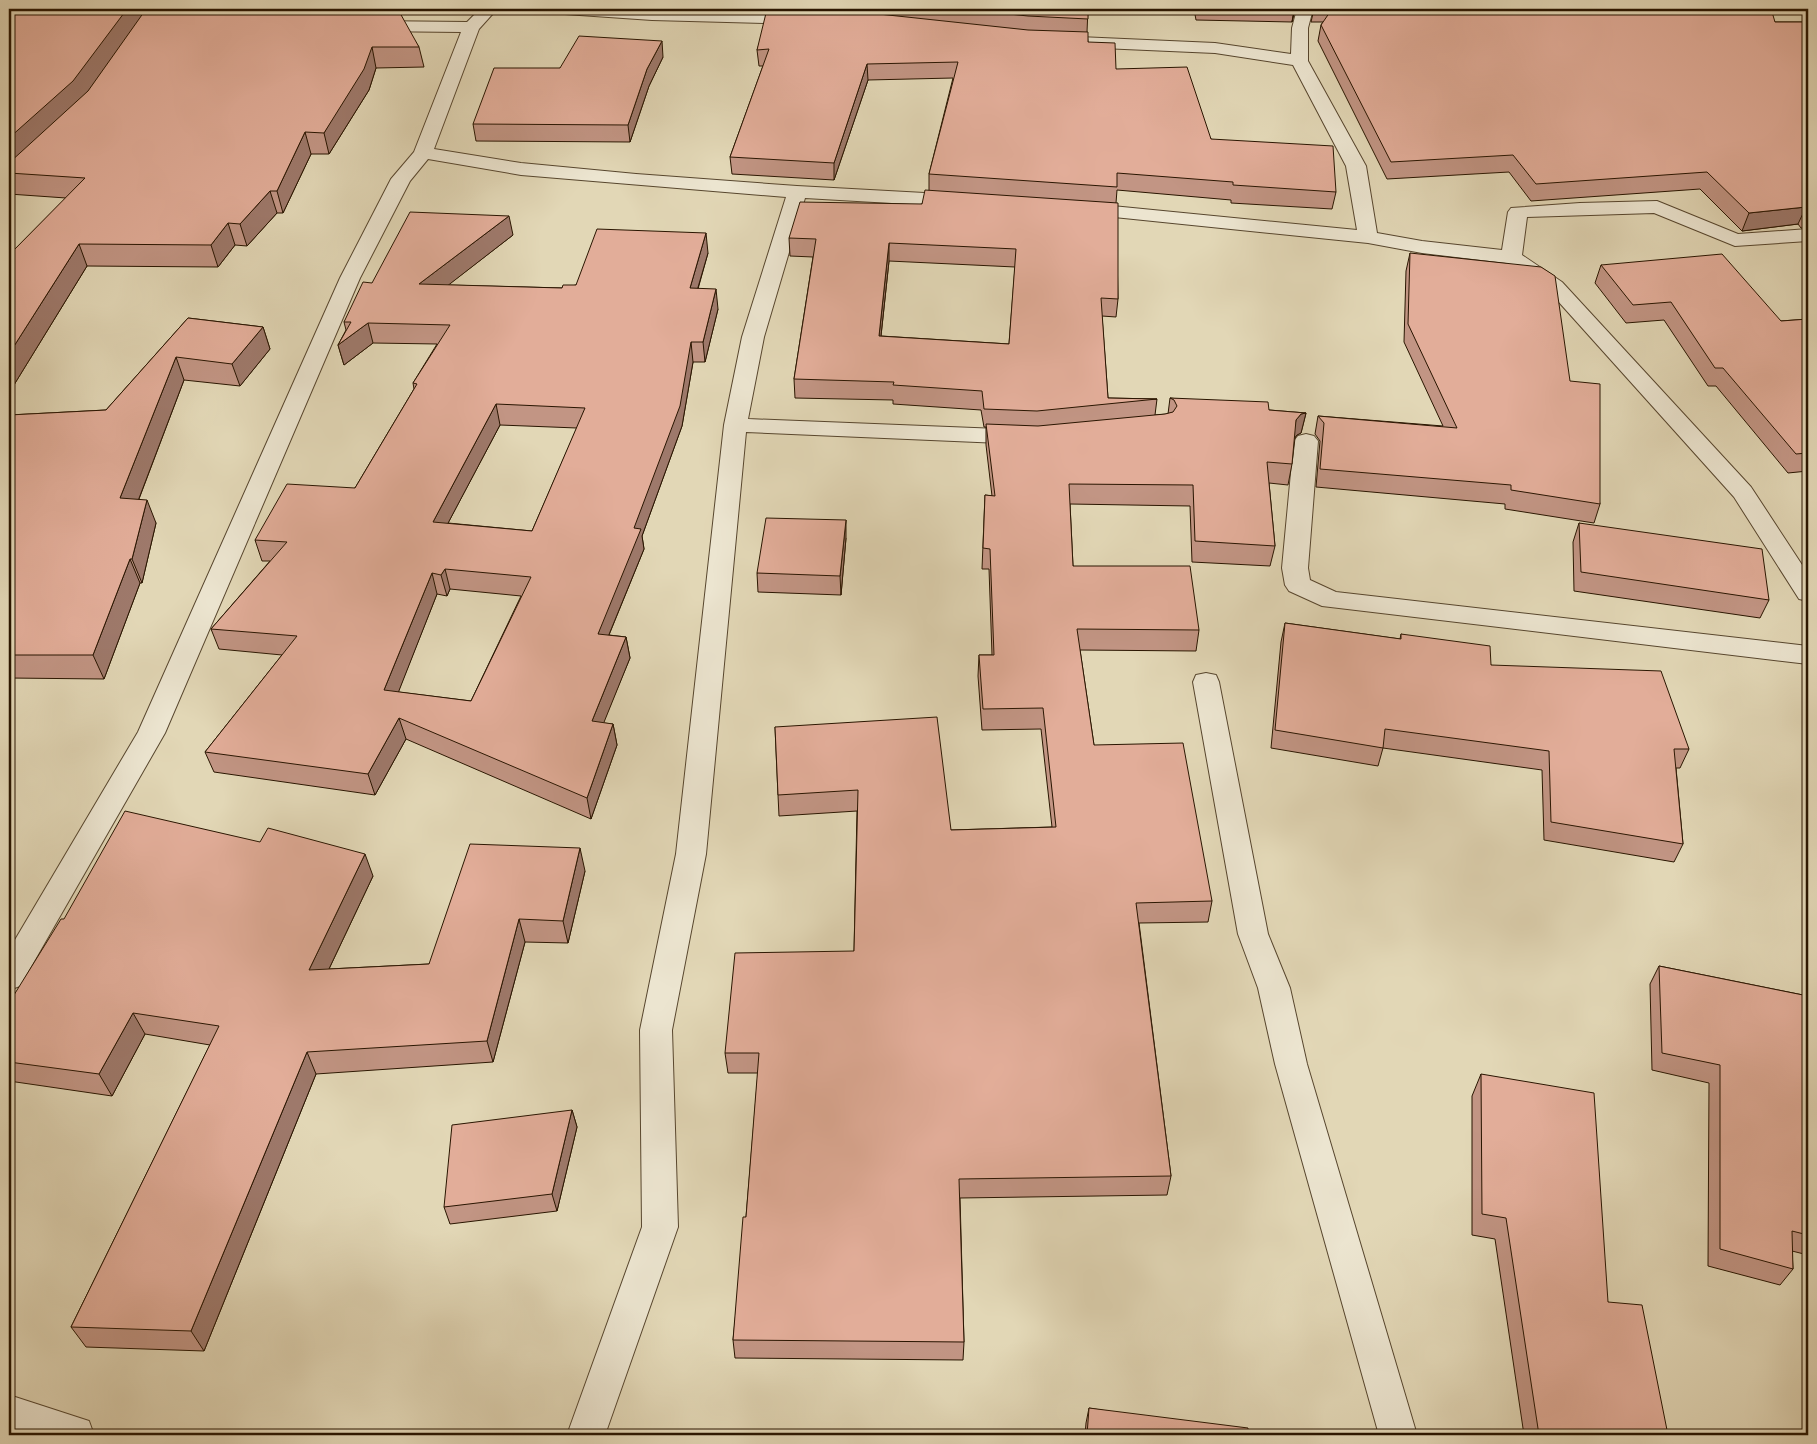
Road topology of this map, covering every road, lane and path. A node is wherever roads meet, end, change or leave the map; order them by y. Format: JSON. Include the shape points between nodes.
{"nodes":[{"id":1,"x":489,"y":9,"type":"edge"},
{"id":2,"x":565,"y":9,"type":"edge"},
{"id":3,"x":1305,"y":9,"type":"edge"},
{"id":4,"x":820,"y":20,"type":"edge"},
{"id":5,"x":353,"y":26,"type":"edge"},
{"id":6,"x":471,"y":27,"type":"junction"},
{"id":7,"x":1066,"y":41,"type":"edge"},
{"id":8,"x":1299,"y":61,"type":"junction"},
{"id":9,"x":423,"y":153,"type":"junction"},
{"id":10,"x":796,"y":192,"type":"junction"},
{"id":11,"x":984,"y":203,"type":"edge"},
{"id":12,"x":1063,"y":207,"type":"edge"},
{"id":13,"x":1808,"y":235,"type":"edge"},
{"id":14,"x":1368,"y":237,"type":"junction"},
{"id":15,"x":1511,"y":257,"type":"junction"},
{"id":16,"x":735,"y":425,"type":"junction"},
{"id":17,"x":1045,"y":437,"type":"edge"},
{"id":18,"x":1306,"y":440,"type":"edge"},
{"id":19,"x":1808,"y":593,"type":"edge"},
{"id":20,"x":1808,"y":655,"type":"edge"},
{"id":21,"x":1206,"y":682,"type":"dead end"},
{"id":22,"x":9,"y":977,"type":"edge"},
{"id":23,"x":9,"y":1414,"type":"edge"},
{"id":24,"x":75,"y":1435,"type":"edge"},
{"id":25,"x":586,"y":1435,"type":"edge"},
{"id":26,"x":1398,"y":1435,"type":"edge"}],
"edges":[{"from":1,"to":6,"type":"street"},
{"from":2,"to":4,"type":"street"},
{"from":3,"to":8,"type":"street","via":[[1300,28]]},
{"from":5,"to":6,"type":"street"},
{"from":6,"to":9,"type":"street"},
{"from":7,"to":8,"type":"street","via":[[1215,48]]},
{"from":8,"to":14,"type":"street","via":[[1356,166]]},
{"from":9,"to":10,"type":"street","via":[[521,169]]},
{"from":9,"to":22,"type":"street","via":[[401,179],[350,278],[151,733]]},
{"from":10,"to":11,"type":"street"},
{"from":10,"to":16,"type":"street","via":[[753,337]]},
{"from":12,"to":14,"type":"street"},
{"from":13,"to":15,"type":"street","via":[[1735,240],[1657,208],[1518,212]]},
{"from":14,"to":15,"type":"street"},
{"from":15,"to":19,"type":"street","via":[[1555,286],[1743,492]]},
{"from":16,"to":17,"type":"street"},
{"from":16,"to":25,"type":"street","via":[[690,854],[656,1030],[660,1227]]},
{"from":18,"to":20,"type":"street","via":[[1296,568],[1298,585],[1331,600]]},
{"from":21,"to":26,"type":"street","via":[[1253,934],[1274,988],[1291,1064]]},
{"from":23,"to":24,"type":"street"}]}
